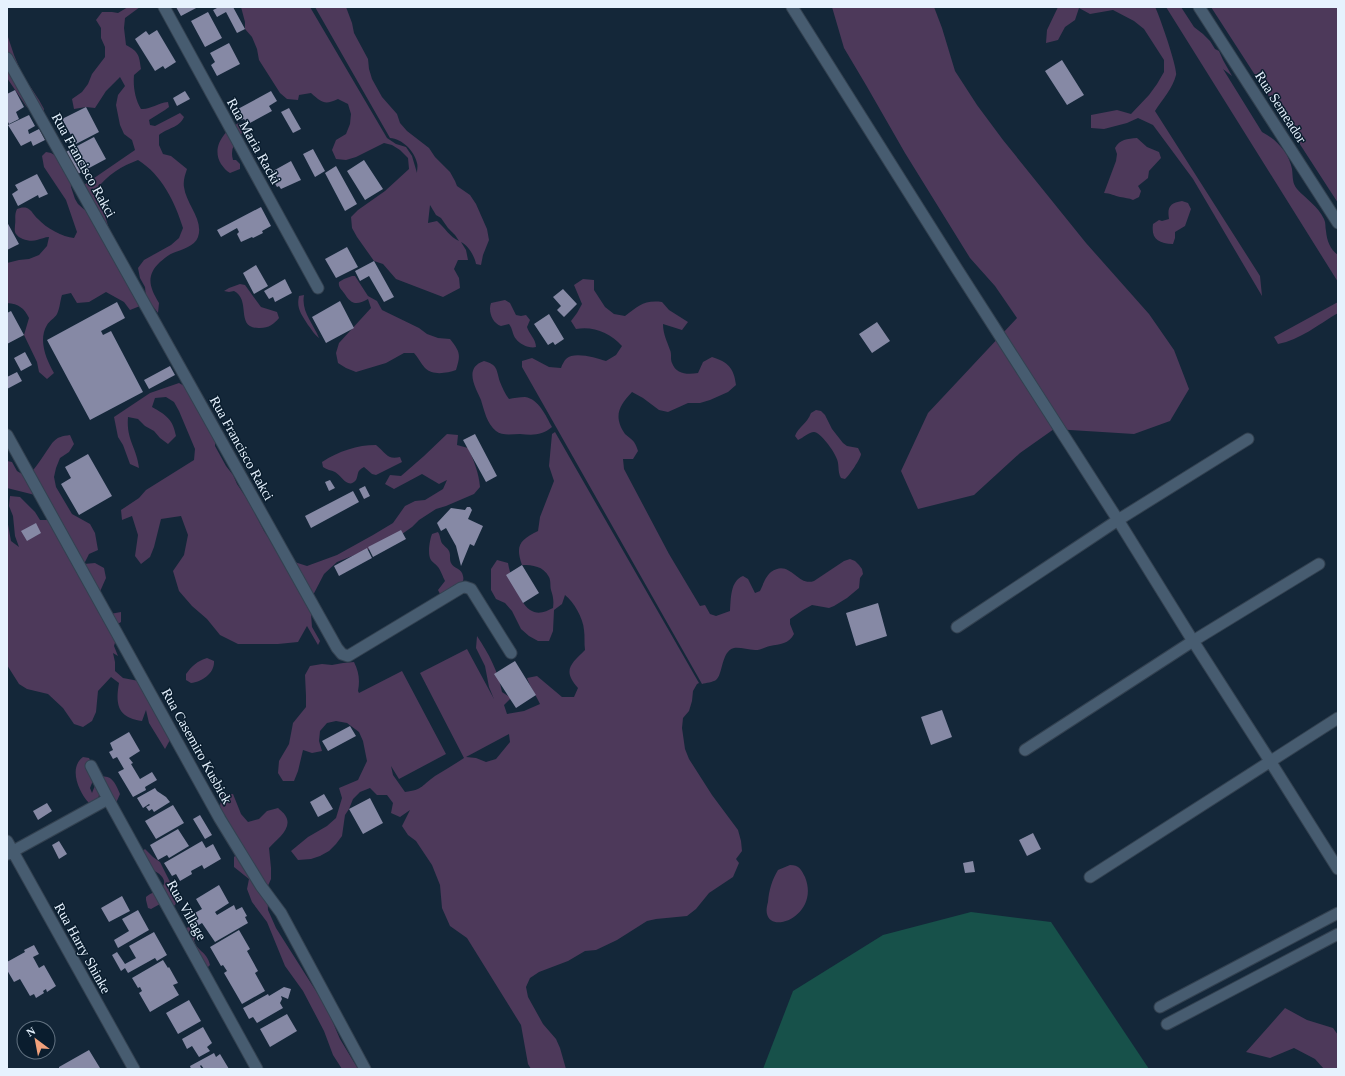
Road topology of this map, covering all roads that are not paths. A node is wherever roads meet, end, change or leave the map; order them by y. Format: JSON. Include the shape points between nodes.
{"nodes":[{"id":1,"x":164,"y":7,"type":"edge"},
{"id":2,"x":792,"y":7,"type":"edge"},
{"id":3,"x":1199,"y":7,"type":"edge"},
{"id":4,"x":7,"y":58,"type":"edge"},
{"id":5,"x":1338,"y":223,"type":"edge"},
{"id":6,"x":318,"y":288,"type":"dead end"},
{"id":7,"x":7,"y":435,"type":"edge"},
{"id":8,"x":1248,"y":439,"type":"dead end"},
{"id":9,"x":1118,"y":520,"type":"junction"},
{"id":10,"x":1319,"y":564,"type":"dead end"},
{"id":11,"x":957,"y":627,"type":"dead end"},
{"id":12,"x":1193,"y":641,"type":"junction"},
{"id":13,"x":511,"y":654,"type":"dead end"},
{"id":14,"x":1338,"y":718,"type":"edge"},
{"id":15,"x":1025,"y":750,"type":"dead end"},
{"id":16,"x":1270,"y":761,"type":"junction"},
{"id":17,"x":91,"y":766,"type":"dead end"},
{"id":18,"x":108,"y":799,"type":"junction"},
{"id":19,"x":7,"y":841,"type":"edge"},
{"id":20,"x":10,"y":853,"type":"edge"},
{"id":21,"x":1338,"y":870,"type":"edge"},
{"id":22,"x":1090,"y":876,"type":"dead end"},
{"id":23,"x":1338,"y":912,"type":"edge"},
{"id":24,"x":1338,"y":934,"type":"edge"},
{"id":25,"x":1160,"y":1007,"type":"dead end"},
{"id":26,"x":1167,"y":1024,"type":"dead end"},
{"id":27,"x":134,"y":1069,"type":"edge"},
{"id":28,"x":257,"y":1069,"type":"edge"},
{"id":29,"x":365,"y":1069,"type":"edge"}],
"edges":[{"from":1,"to":6,"type":"street","name":"Rua Maria Racki"},
{"from":2,"to":9,"type":"street"},
{"from":3,"to":5,"type":"street","name":"Rua Semeador"},
{"from":4,"to":13,"type":"street","name":"Rua Francisco Rakci","via":[[342,654],[348,656],[465,587],[471,589]]},
{"from":7,"to":29,"type":"street","name":"Rua Casemiro Kusbick","via":[[220,819],[261,886],[281,913]]},
{"from":8,"to":9,"type":"street"},
{"from":9,"to":11,"type":"street"},
{"from":9,"to":12,"type":"street"},
{"from":10,"to":12,"type":"street"},
{"from":12,"to":15,"type":"street"},
{"from":12,"to":16,"type":"street"},
{"from":14,"to":16,"type":"street"},
{"from":16,"to":21,"type":"street"},
{"from":16,"to":22,"type":"street"},
{"from":17,"to":18,"type":"street","name":"Rua Village"},
{"from":18,"to":20,"type":"street"},
{"from":18,"to":28,"type":"street","name":"Rua Village"},
{"from":19,"to":20,"type":"street","name":"Rua Harry Shinke"},
{"from":20,"to":27,"type":"street","name":"Rua Harry Shinke"},
{"from":23,"to":25,"type":"street"},
{"from":24,"to":26,"type":"street"}]}
